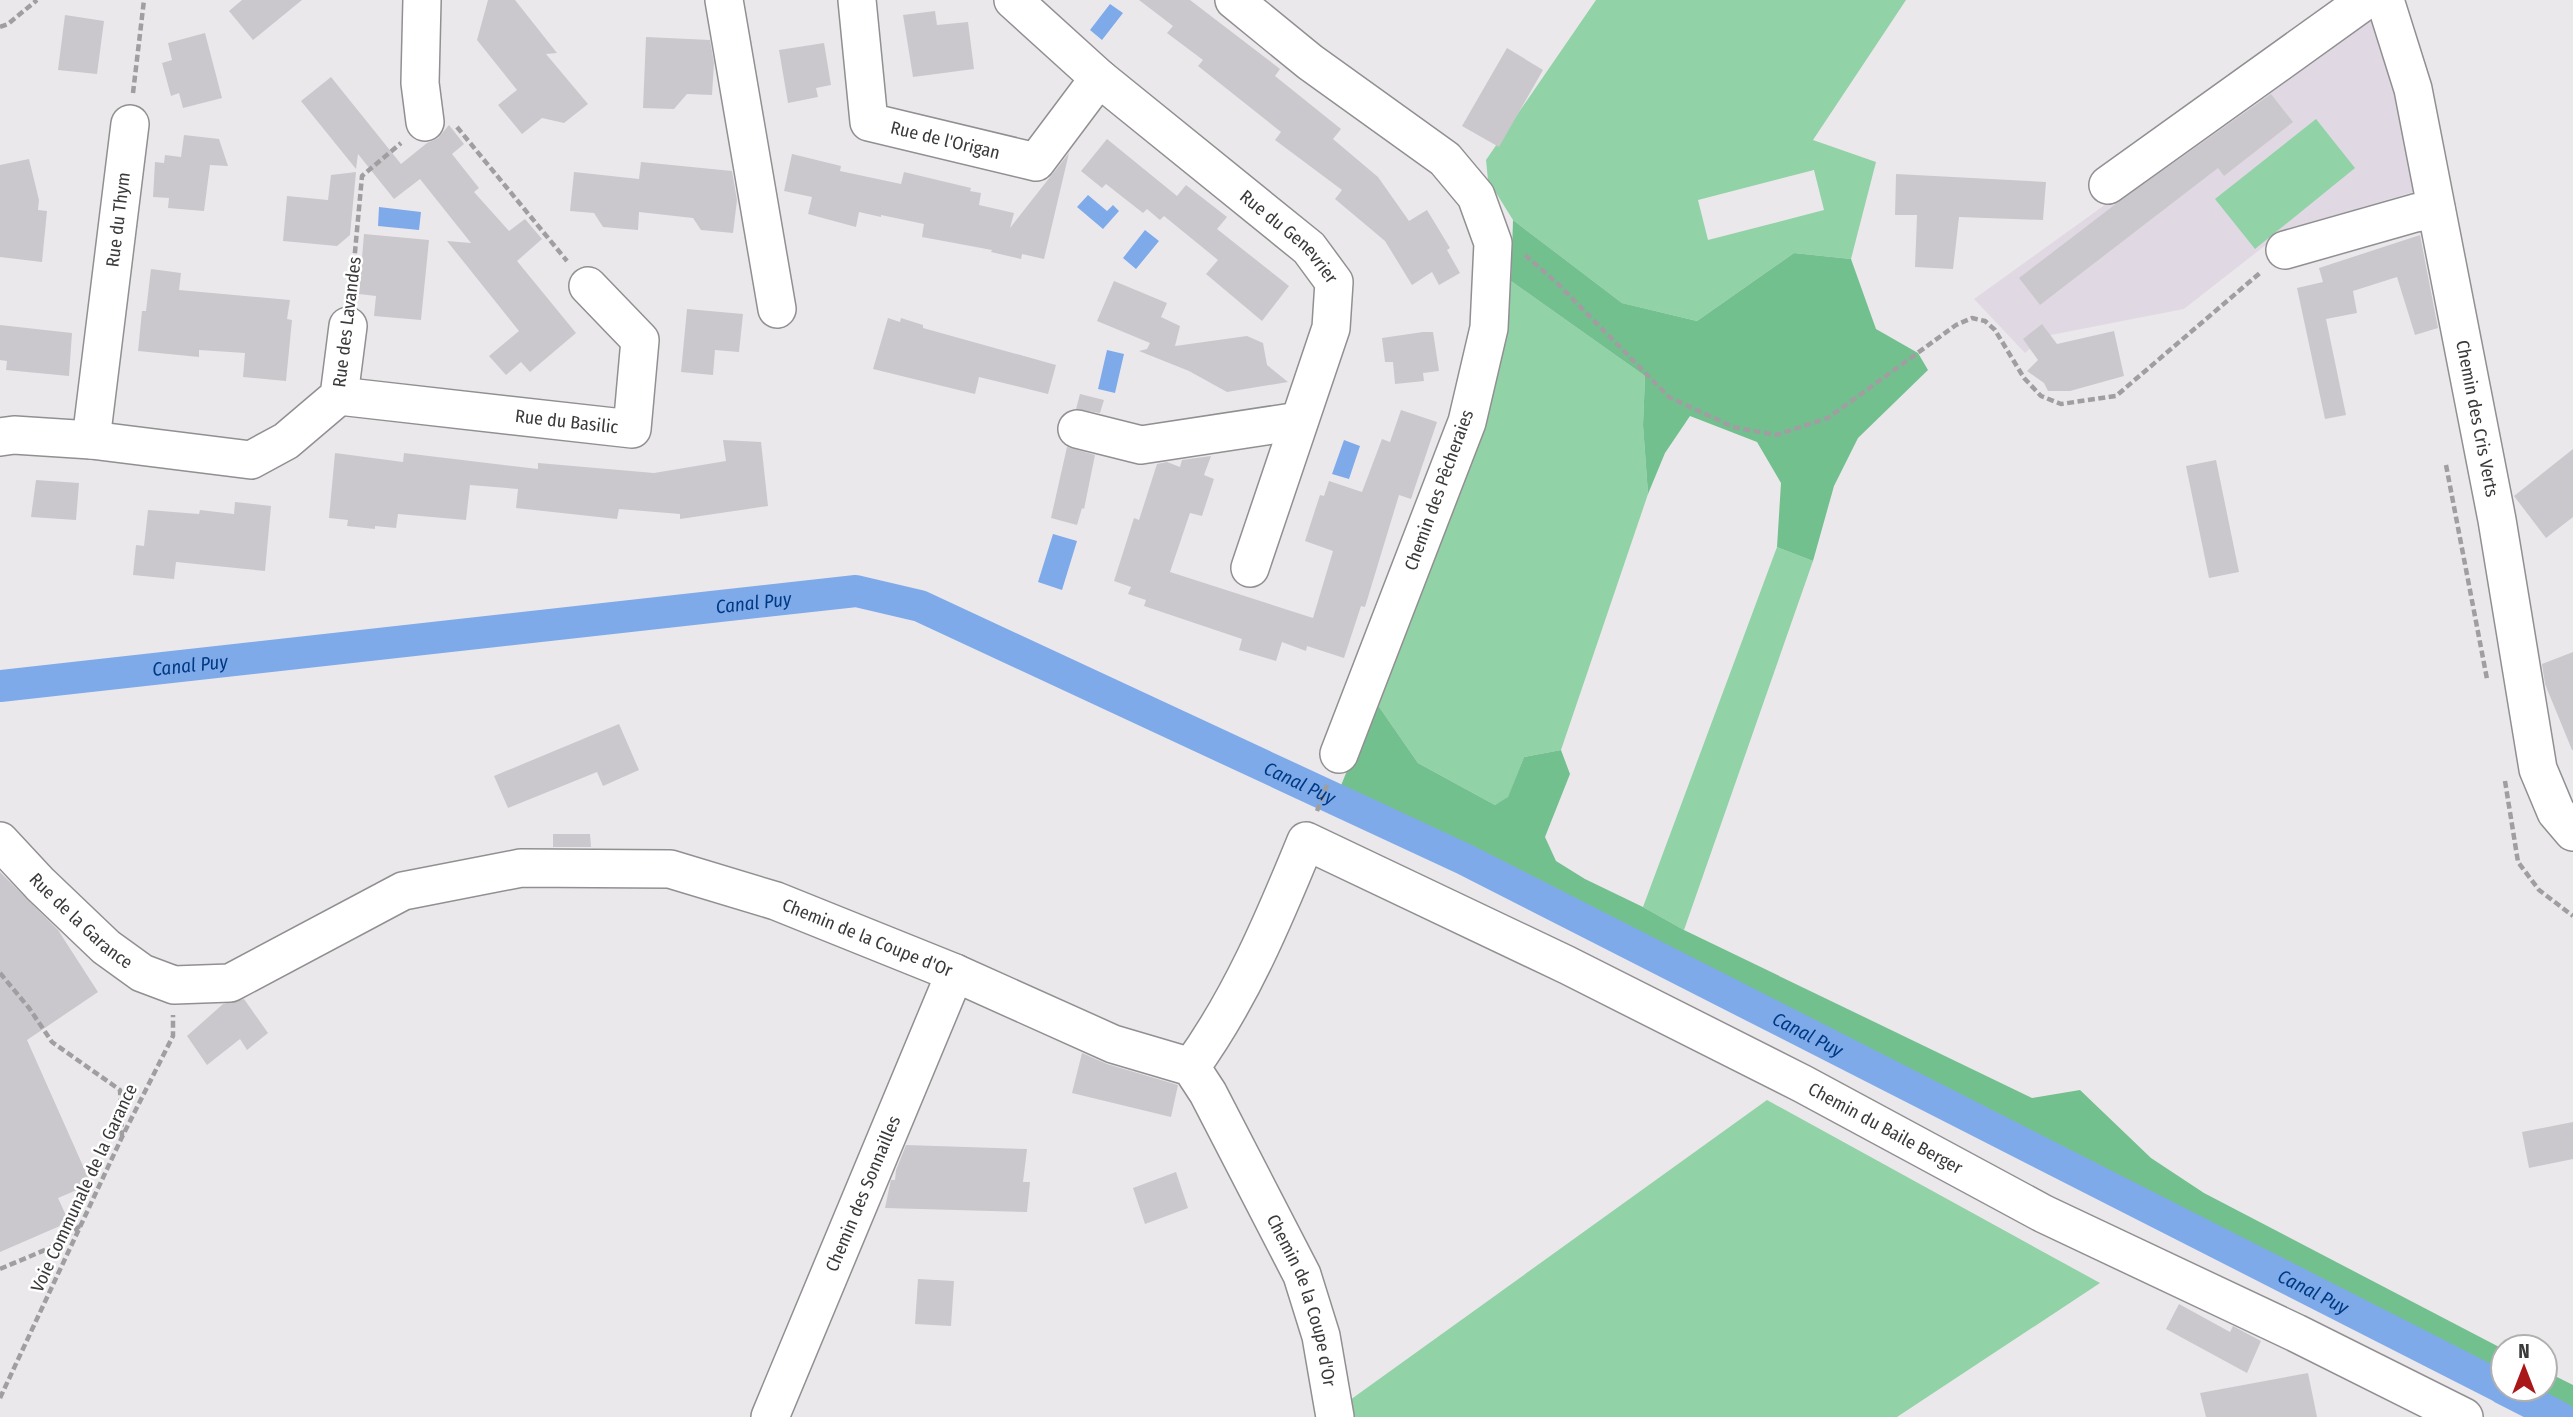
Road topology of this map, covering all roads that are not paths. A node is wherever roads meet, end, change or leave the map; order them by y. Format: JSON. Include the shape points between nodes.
{"nodes":[{"id":1,"x":422,"y":0,"type":"edge"},
{"id":2,"x":724,"y":0,"type":"edge"},
{"id":3,"x":857,"y":0,"type":"edge"},
{"id":4,"x":1013,"y":0,"type":"edge"},
{"id":5,"x":1234,"y":0,"type":"edge"},
{"id":6,"x":2366,"y":0,"type":"edge"},
{"id":7,"x":2385,"y":0,"type":"edge"},
{"id":8,"x":1099,"y":78,"type":"junction"},
{"id":9,"x":130,"y":124,"type":"road end"},
{"id":10,"x":441,"y":124,"type":"road end"},
{"id":11,"x":2108,"y":185,"type":"dead end"},
{"id":12,"x":2436,"y":209,"type":"junction"},
{"id":13,"x":2285,"y":250,"type":"road end"},
{"id":14,"x":588,"y":286,"type":"road end"},
{"id":15,"x":777,"y":309,"type":"dead end"},
{"id":16,"x":348,"y":326,"type":"road end"},
{"id":17,"x":339,"y":396,"type":"junction"},
{"id":18,"x":1299,"y":421,"type":"junction"},
{"id":19,"x":1077,"y":429,"type":"dead end"},
{"id":20,"x":0,"y":437,"type":"edge"},
{"id":21,"x":91,"y":440,"type":"junction"},
{"id":22,"x":1250,"y":568,"type":"dead end"},
{"id":23,"x":1334,"y":767,"type":"road end"},
{"id":24,"x":2573,"y":832,"type":"edge"},
{"id":25,"x":0,"y":841,"type":"edge"},
{"id":26,"x":955,"y":973,"type":"junction"},
{"id":27,"x":174,"y":985,"type":"joint"},
{"id":28,"x":1191,"y":1067,"type":"junction"},
{"id":29,"x":770,"y":1417,"type":"edge"},
{"id":30,"x":1335,"y":1417,"type":"edge"},
{"id":31,"x":2464,"y":1417,"type":"edge"}],
"edges":[{"from":1,"to":10,"type":"street","via":[[420,83]]},
{"from":2,"to":15,"type":"street"},
{"from":3,"to":8,"type":"street","name":"Rue de l'Origan","via":[[869,122],[1036,162]]},
{"from":4,"to":8,"type":"street","name":"Rue du Genevrier"},
{"from":5,"to":23,"type":"street","name":"Chemin des Pêcheraies","via":[[1310,62],[1446,159],[1476,196],[1493,243],[1489,328],[1467,422]]},
{"from":6,"to":11,"type":"street"},
{"from":7,"to":12,"type":"street","name":"Chemin des Cris Verts","via":[[2413,89]]},
{"from":8,"to":18,"type":"street","name":"Rue du Genevrier","via":[[1309,248],[1334,282],[1331,328]]},
{"from":9,"to":21,"type":"street","name":"Rue du Thym"},
{"from":12,"to":13,"type":"street"},
{"from":12,"to":24,"type":"street","name":"Chemin des Cris Verts","via":[[2497,520],[2538,769],[2556,812]]},
{"from":14,"to":17,"type":"street","name":"Rue du Basilic","via":[[640,340],[632,429]]},
{"from":16,"to":17,"type":"street","name":"Rue des Lavandes"},
{"from":17,"to":21,"type":"street","name":"Rue des Lavandes","via":[[286,441],[251,460]]},
{"from":18,"to":19,"type":"street","via":[[1142,445]]},
{"from":18,"to":22,"type":"street","name":"Rue du Genevrier"},
{"from":20,"to":21,"type":"street","name":"Rue des Lavandes"},
{"from":25,"to":27,"type":"street","name":"Rue de la Garance","via":[[106,947],[142,973]]},
{"from":26,"to":27,"type":"street","name":"Chemin de la Coupe d'Or","via":[[776,901],[670,869],[521,868],[403,891],[230,984]]},
{"from":26,"to":28,"type":"street","name":"Chemin de la Coupe d'Or","via":[[1113,1044]]},
{"from":26,"to":29,"type":"street","name":"Chemin des Sonnailles"},
{"from":28,"to":30,"type":"street","name":"Chemin de la Coupe d'Or","via":[[1302,1275],[1321,1336]]},
{"from":28,"to":31,"type":"street","name":"Chemin du Baile Berger","via":[[1216,1033],[1269,931],[1306,841],[1592,977],[2044,1214]]}]}
